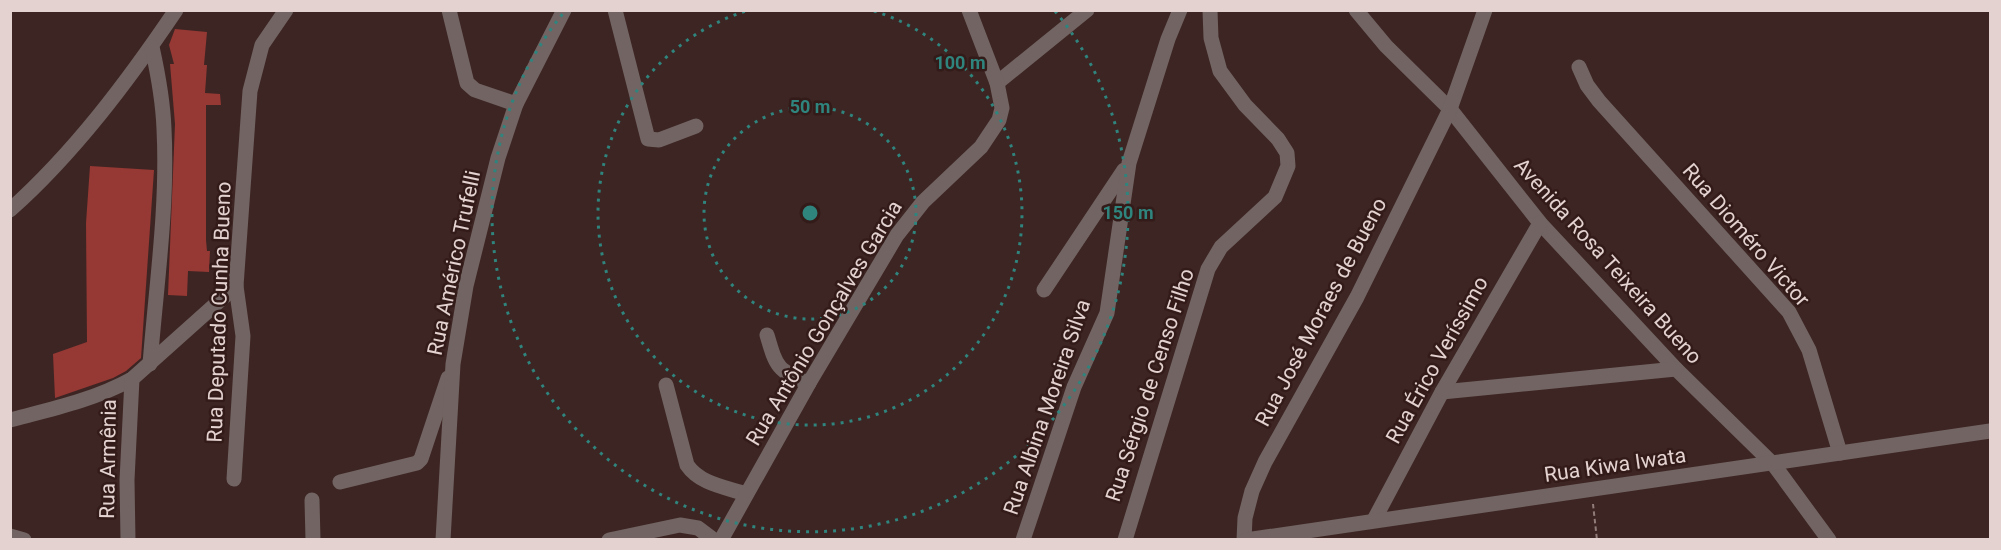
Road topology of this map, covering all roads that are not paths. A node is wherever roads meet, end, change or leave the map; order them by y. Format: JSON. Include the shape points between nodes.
{"nodes":[{"id":1,"x":176,"y":10,"type":"edge"},
{"id":2,"x":286,"y":10,"type":"edge"},
{"id":3,"x":449,"y":10,"type":"edge"},
{"id":4,"x":564,"y":10,"type":"edge"},
{"id":5,"x":615,"y":10,"type":"edge"},
{"id":6,"x":969,"y":10,"type":"edge"},
{"id":7,"x":1087,"y":10,"type":"edge"},
{"id":8,"x":1180,"y":10,"type":"edge"},
{"id":9,"x":1210,"y":10,"type":"edge"},
{"id":10,"x":1356,"y":10,"type":"edge"},
{"id":11,"x":1485,"y":10,"type":"edge"},
{"id":12,"x":152,"y":47,"type":"junction"},
{"id":13,"x":1579,"y":67,"type":"dead end"},
{"id":14,"x":997,"y":83,"type":"junction"},
{"id":15,"x":516,"y":104,"type":"junction"},
{"id":16,"x":1450,"y":109,"type":"junction"},
{"id":17,"x":696,"y":126,"type":"dead end"},
{"id":18,"x":1129,"y":163,"type":"junction"},
{"id":19,"x":10,"y":210,"type":"edge"},
{"id":20,"x":1540,"y":223,"type":"junction"},
{"id":21,"x":236,"y":286,"type":"junction"},
{"id":22,"x":1044,"y":290,"type":"dead end"},
{"id":23,"x":767,"y":335,"type":"dead end"},
{"id":24,"x":150,"y":364,"type":"junction"},
{"id":25,"x":453,"y":364,"type":"junction"},
{"id":26,"x":1676,"y":369,"type":"junction"},
{"id":27,"x":132,"y":379,"type":"junction"},
{"id":28,"x":809,"y":383,"type":"junction"},
{"id":29,"x":666,"y":386,"type":"dead end"},
{"id":30,"x":1442,"y":392,"type":"junction"},
{"id":31,"x":10,"y":420,"type":"edge"},
{"id":32,"x":1990,"y":431,"type":"edge"},
{"id":33,"x":1840,"y":453,"type":"junction"},
{"id":34,"x":1774,"y":465,"type":"junction"},
{"id":35,"x":234,"y":479,"type":"dead end"},
{"id":36,"x":340,"y":482,"type":"dead end"},
{"id":37,"x":746,"y":494,"type":"junction"},
{"id":38,"x":312,"y":500,"type":"dead end"},
{"id":39,"x":1374,"y":520,"type":"junction"},
{"id":40,"x":10,"y":536,"type":"edge"},
{"id":41,"x":24,"y":540,"type":"edge"},
{"id":42,"x":128,"y":540,"type":"edge"},
{"id":43,"x":314,"y":540,"type":"edge"},
{"id":44,"x":443,"y":540,"type":"edge"},
{"id":45,"x":609,"y":540,"type":"edge"},
{"id":46,"x":714,"y":540,"type":"edge"},
{"id":47,"x":720,"y":540,"type":"edge"},
{"id":48,"x":1023,"y":540,"type":"edge"},
{"id":49,"x":1125,"y":540,"type":"edge"},
{"id":50,"x":1245,"y":540,"type":"edge"},
{"id":51,"x":1829,"y":540,"type":"edge"}],
"edges":[{"from":1,"to":12,"type":"street"},
{"from":2,"to":21,"type":"street","name":"Rua Deputado Cunha Bueno","via":[[262,45],[250,91]]},
{"from":3,"to":15,"type":"street","via":[[467,83],[475,90]]},
{"from":4,"to":15,"type":"street","name":"Rua Américo Trufelli"},
{"from":5,"to":17,"type":"street","via":[[648,139],[659,140]]},
{"from":6,"to":14,"type":"street","name":"Rua Antônio Gonçalves Garcia"},
{"from":7,"to":14,"type":"street"},
{"from":8,"to":18,"type":"street","name":"Rua Albina Moreira Silva"},
{"from":9,"to":49,"type":"street","name":"Rua Sérgio de Censo Filho","via":[[1211,38],[1220,70],[1245,105],[1278,139],[1287,153],[1288,166],[1275,197],[1221,247],[1208,269]]},
{"from":10,"to":16,"type":"street","name":"Avenida Rosa Teixeira Bueno","via":[[1386,46]]},
{"from":11,"to":16,"type":"street","name":"Rua José Moraes de Bueno"},
{"from":12,"to":19,"type":"street","via":[[54,168]]},
{"from":12,"to":24,"type":"street","via":[[161,92],[164,175]]},
{"from":13,"to":33,"type":"street","name":"Rua Dioméro Victor","via":[[1599,101],[1789,312],[1809,350]]},
{"from":14,"to":28,"type":"street","name":"Rua Antônio Gonçalves Garcia","via":[[1002,108],[992,133],[923,202],[897,236]]},
{"from":15,"to":25,"type":"street","name":"Rua Américo Trufelli","via":[[498,158],[469,275]]},
{"from":16,"to":20,"type":"street","name":"Avenida Rosa Teixeira Bueno"},
{"from":16,"to":50,"type":"street","name":"Rua José Moraes de Bueno","via":[[1357,297],[1265,462],[1245,518]]},
{"from":18,"to":22,"type":"street"},
{"from":18,"to":48,"type":"street","name":"Rua Albina Moreira Silva","via":[[1107,313],[1074,387]]},
{"from":20,"to":26,"type":"street","name":"Avenida Rosa Teixeira Bueno"},
{"from":20,"to":30,"type":"street","name":"Rua Érico Veríssimo"},
{"from":21,"to":24,"type":"street"},
{"from":21,"to":35,"type":"street","name":"Rua Deputado Cunha Bueno","via":[[243,336]]},
{"from":23,"to":28,"type":"street","via":[[781,370]]},
{"from":24,"to":27,"type":"street"},
{"from":25,"to":36,"type":"street","via":[[421,459],[411,465]]},
{"from":25,"to":44,"type":"street","name":"Rua Américo Trufelli"},
{"from":26,"to":30,"type":"street"},
{"from":26,"to":34,"type":"street","name":"Avenida Rosa Teixeira Bueno"},
{"from":27,"to":31,"type":"street","via":[[77,402]]},
{"from":27,"to":42,"type":"street","name":"Rua Armênia"},
{"from":28,"to":37,"type":"street","name":"Rua Antônio Gonçalves Garcia"},
{"from":29,"to":37,"type":"street","via":[[687,465],[700,478]]},
{"from":30,"to":39,"type":"street","name":"Rua Érico Veríssimo"},
{"from":32,"to":33,"type":"street","name":"Rua Kiwa Iwata"},
{"from":33,"to":34,"type":"street","name":"Rua Kiwa Iwata"},
{"from":34,"to":39,"type":"street","name":"Rua Kiwa Iwata"},
{"from":34,"to":51,"type":"street","name":"Avenida Rosa Teixeira Bueno"},
{"from":37,"to":47,"type":"street","name":"Rua Antônio Gonçalves Garcia"},
{"from":38,"to":43,"type":"street"},
{"from":39,"to":50,"type":"street","name":"Rua Kiwa Iwata"},
{"from":40,"to":41,"type":"street"},
{"from":45,"to":46,"type":"street","via":[[680,525],[698,528]]}]}
